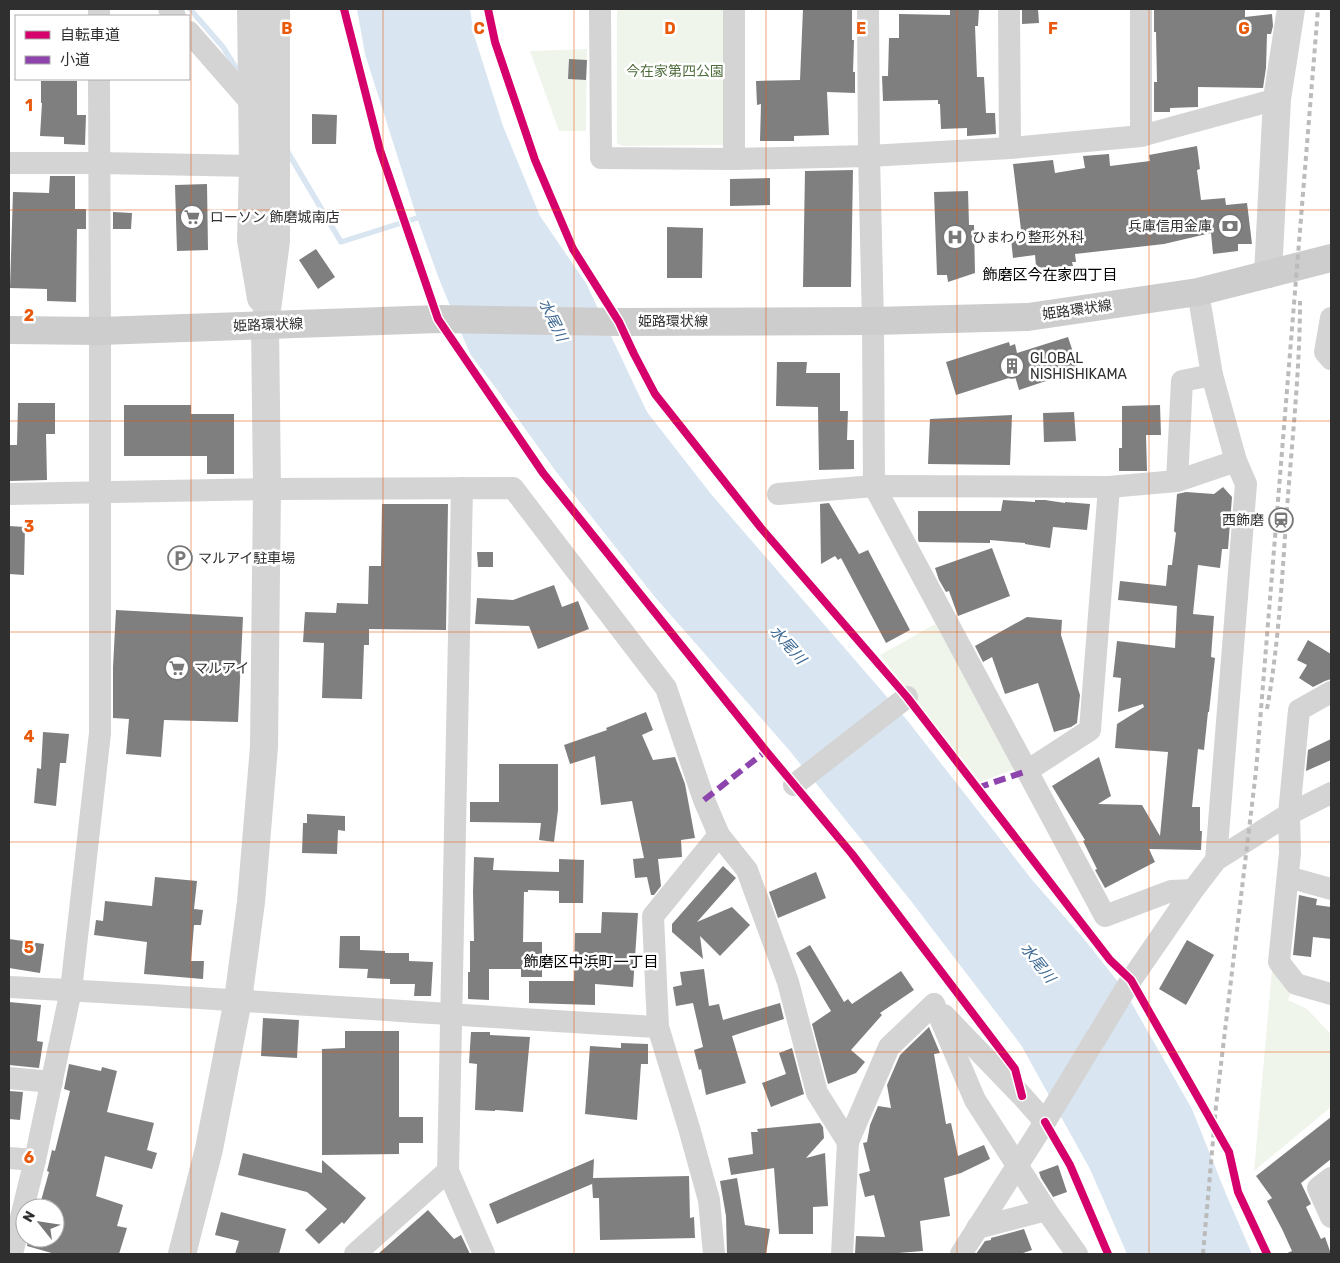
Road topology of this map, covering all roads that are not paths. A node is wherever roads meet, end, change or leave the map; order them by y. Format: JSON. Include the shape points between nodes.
{"nodes":[{"id":1,"x":251,"y":9,"type":"edge"},
{"id":2,"x":276,"y":9,"type":"edge"},
{"id":3,"x":600,"y":9,"type":"edge"},
{"id":4,"x":734,"y":9,"type":"edge"},
{"id":5,"x":868,"y":9,"type":"edge"},
{"id":6,"x":1009,"y":9,"type":"edge"},
{"id":7,"x":1141,"y":9,"type":"edge"},
{"id":8,"x":1291,"y":9,"type":"edge"},
{"id":9,"x":190,"y":33,"type":"edge"},
{"id":10,"x":99,"y":80,"type":"edge"},
{"id":11,"x":1277,"y":99,"type":"junction"},
{"id":12,"x":252,"y":104,"type":"junction"},
{"id":13,"x":1141,"y":136,"type":"junction"},
{"id":14,"x":1010,"y":148,"type":"junction"},
{"id":15,"x":869,"y":156,"type":"junction"},
{"id":16,"x":734,"y":160,"type":"junction"},
{"id":17,"x":9,"y":163,"type":"edge"},
{"id":18,"x":100,"y":163,"type":"junction"},
{"id":19,"x":253,"y":166,"type":"junction"},
{"id":20,"x":1331,"y":258,"type":"edge"},
{"id":21,"x":1268,"y":274,"type":"junction"},
{"id":22,"x":1198,"y":292,"type":"junction"},
{"id":23,"x":1331,"y":318,"type":"edge"},
{"id":24,"x":873,"y":321,"type":"junction"},
{"id":25,"x":265,"y":325,"type":"junction"},
{"id":26,"x":9,"y":330,"type":"edge"},
{"id":27,"x":100,"y":331,"type":"junction"},
{"id":28,"x":1331,"y":359,"type":"edge"},
{"id":29,"x":1212,"y":375,"type":"junction"},
{"id":30,"x":1236,"y":460,"type":"junction"},
{"id":31,"x":1177,"y":481,"type":"junction"},
{"id":32,"x":874,"y":486,"type":"junction"},
{"id":33,"x":1110,"y":487,"type":"junction"},
{"id":34,"x":462,"y":488,"type":"junction"},
{"id":35,"x":267,"y":489,"type":"junction"},
{"id":36,"x":100,"y":492,"type":"junction"},
{"id":37,"x":9,"y":494,"type":"edge"},
{"id":38,"x":778,"y":494,"type":"dead end"},
{"id":39,"x":1331,"y":692,"type":"edge"},
{"id":40,"x":907,"y":697,"type":"dead end"},
{"id":41,"x":1027,"y":772,"type":"junction"},
{"id":42,"x":794,"y":785,"type":"dead end"},
{"id":43,"x":1331,"y":793,"type":"edge"},
{"id":44,"x":1289,"y":814,"type":"junction"},
{"id":45,"x":719,"y":835,"type":"junction"},
{"id":46,"x":1216,"y":860,"type":"junction"},
{"id":47,"x":1288,"y":877,"type":"junction"},
{"id":48,"x":1331,"y":889,"type":"edge"},
{"id":49,"x":1193,"y":890,"type":"junction"},
{"id":50,"x":9,"y":986,"type":"edge"},
{"id":51,"x":71,"y":990,"type":"junction"},
{"id":52,"x":1331,"y":994,"type":"edge"},
{"id":53,"x":238,"y":1000,"type":"junction"},
{"id":54,"x":934,"y":1004,"type":"junction"},
{"id":55,"x":452,"y":1016,"type":"junction"},
{"id":56,"x":658,"y":1028,"type":"junction"},
{"id":57,"x":9,"y":1078,"type":"edge"},
{"id":58,"x":52,"y":1082,"type":"junction"},
{"id":59,"x":1045,"y":1122,"type":"junction"},
{"id":60,"x":848,"y":1142,"type":"junction"},
{"id":61,"x":9,"y":1158,"type":"edge"},
{"id":62,"x":35,"y":1160,"type":"junction"},
{"id":63,"x":1017,"y":1165,"type":"junction"},
{"id":64,"x":448,"y":1171,"type":"junction"},
{"id":65,"x":1331,"y":1178,"type":"edge"},
{"id":66,"x":1046,"y":1210,"type":"junction"},
{"id":67,"x":1331,"y":1217,"type":"edge"},
{"id":68,"x":977,"y":1228,"type":"junction"},
{"id":69,"x":1068,"y":1252,"type":"edge"},
{"id":70,"x":12,"y":1254,"type":"edge"},
{"id":71,"x":182,"y":1254,"type":"edge"},
{"id":72,"x":355,"y":1254,"type":"edge"},
{"id":73,"x":484,"y":1254,"type":"edge"},
{"id":74,"x":714,"y":1254,"type":"edge"},
{"id":75,"x":842,"y":1254,"type":"edge"},
{"id":76,"x":961,"y":1254,"type":"edge"}],
"edges":[{"from":1,"to":12,"type":"street"},
{"from":2,"to":25,"type":"street","via":[[276,241]]},
{"from":3,"to":16,"type":"street","via":[[601,158]]},
{"from":4,"to":16,"type":"street"},
{"from":5,"to":15,"type":"street"},
{"from":6,"to":14,"type":"street"},
{"from":7,"to":13,"type":"street"},
{"from":8,"to":11,"type":"street"},
{"from":9,"to":12,"type":"street"},
{"from":10,"to":18,"type":"street"},
{"from":11,"to":13,"type":"street"},
{"from":11,"to":21,"type":"street"},
{"from":12,"to":19,"type":"street"},
{"from":13,"to":14,"type":"street"},
{"from":14,"to":15,"type":"street"},
{"from":15,"to":16,"type":"street"},
{"from":15,"to":24,"type":"street"},
{"from":17,"to":18,"type":"street"},
{"from":18,"to":19,"type":"street"},
{"from":18,"to":27,"type":"street"},
{"from":19,"to":25,"type":"street","via":[[250,240]]},
{"from":20,"to":21,"type":"main road","name":"姫路環状線"},
{"from":21,"to":22,"type":"main road","name":"姫路環状線"},
{"from":22,"to":24,"type":"main road","name":"姫路環状線","via":[[1028,317]]},
{"from":22,"to":29,"type":"street"},
{"from":23,"to":28,"type":"street","via":[[1325,352]]},
{"from":24,"to":25,"type":"main road","name":"姫路環状線","via":[[438,319]]},
{"from":24,"to":32,"type":"street"},
{"from":25,"to":27,"type":"main road","name":"姫路環状線"},
{"from":25,"to":35,"type":"street"},
{"from":26,"to":27,"type":"main road","name":"姫路環状線"},
{"from":27,"to":36,"type":"street"},
{"from":29,"to":30,"type":"street"},
{"from":29,"to":31,"type":"street","via":[[1182,381]]},
{"from":30,"to":31,"type":"street"},
{"from":30,"to":46,"type":"street","via":[[1246,484]]},
{"from":31,"to":33,"type":"street"},
{"from":32,"to":33,"type":"street"},
{"from":32,"to":38,"type":"street"},
{"from":32,"to":41,"type":"street"},
{"from":33,"to":41,"type":"street","via":[[1090,730]]},
{"from":34,"to":35,"type":"street"},
{"from":34,"to":45,"type":"street","via":[[512,488],[666,688]]},
{"from":34,"to":55,"type":"street"},
{"from":35,"to":36,"type":"street"},
{"from":35,"to":53,"type":"street","via":[[264,747],[251,902]]},
{"from":36,"to":37,"type":"street"},
{"from":36,"to":51,"type":"street","via":[[100,733]]},
{"from":39,"to":44,"type":"street","via":[[1300,710]]},
{"from":40,"to":42,"type":"street"},
{"from":41,"to":49,"type":"street","via":[[1105,916],[1171,891]]},
{"from":43,"to":44,"type":"street"},
{"from":44,"to":46,"type":"street"},
{"from":44,"to":47,"type":"street"},
{"from":45,"to":56,"type":"street","via":[[653,916]]},
{"from":45,"to":60,"type":"street","via":[[747,870],[788,982],[817,1093]]},
{"from":46,"to":49,"type":"street"},
{"from":47,"to":48,"type":"street"},
{"from":47,"to":52,"type":"street","via":[[1279,962],[1296,984]]},
{"from":49,"to":59,"type":"street","via":[[1130,980]]},
{"from":50,"to":51,"type":"street"},
{"from":51,"to":53,"type":"street"},
{"from":51,"to":58,"type":"street"},
{"from":53,"to":55,"type":"street"},
{"from":53,"to":71,"type":"street","via":[[209,1149]]},
{"from":54,"to":59,"type":"street"},
{"from":54,"to":60,"type":"street","via":[[889,1047]]},
{"from":54,"to":63,"type":"street","via":[[975,1100]]},
{"from":55,"to":56,"type":"street"},
{"from":55,"to":64,"type":"street"},
{"from":56,"to":74,"type":"street","via":[[709,1200]]},
{"from":57,"to":58,"type":"street"},
{"from":58,"to":62,"type":"street"},
{"from":59,"to":63,"type":"street"},
{"from":60,"to":75,"type":"street"},
{"from":61,"to":62,"type":"street"},
{"from":62,"to":70,"type":"street"},
{"from":63,"to":66,"type":"street"},
{"from":63,"to":68,"type":"street"},
{"from":64,"to":72,"type":"street"},
{"from":64,"to":73,"type":"street"},
{"from":65,"to":67,"type":"street","via":[[1318,1188]]},
{"from":66,"to":68,"type":"street"},
{"from":66,"to":69,"type":"street"},
{"from":68,"to":76,"type":"street"}]}
